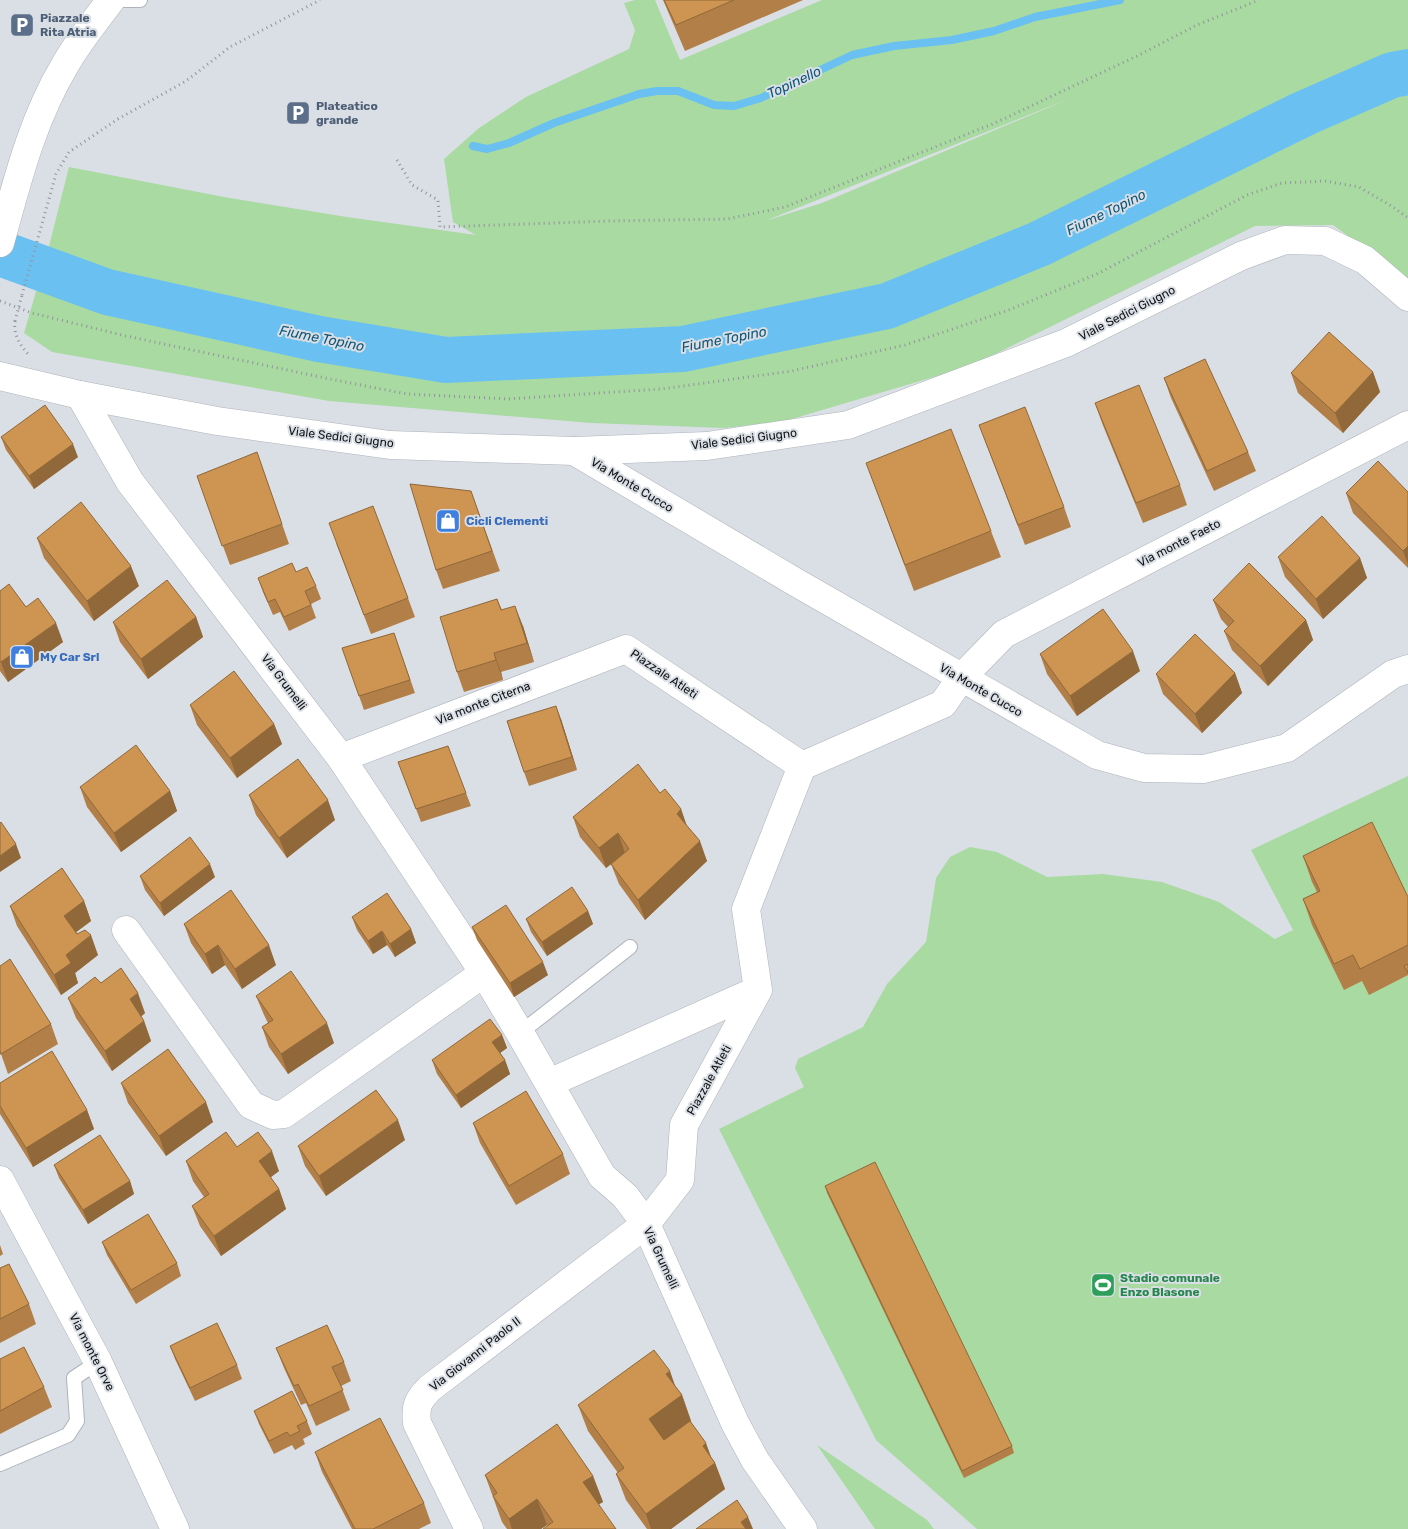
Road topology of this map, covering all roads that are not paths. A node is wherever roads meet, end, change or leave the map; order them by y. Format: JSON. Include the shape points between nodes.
{"nodes":[{"id":1,"x":111,"y":0,"type":"edge"},
{"id":2,"x":140,"y":0,"type":"edge"},
{"id":3,"x":0,"y":243,"type":"edge"},
{"id":4,"x":1408,"y":298,"type":"edge"},
{"id":5,"x":0,"y":376,"type":"edge"},
{"id":6,"x":80,"y":395,"type":"junction"},
{"id":7,"x":1408,"y":425,"type":"edge"},
{"id":8,"x":574,"y":451,"type":"junction"},
{"id":9,"x":626,"y":649,"type":"joint"},
{"id":10,"x":1408,"y":669,"type":"edge"},
{"id":11,"x":961,"y":678,"type":"junction"},
{"id":12,"x":341,"y":758,"type":"junction"},
{"id":13,"x":802,"y":766,"type":"junction"},
{"id":14,"x":126,"y":930,"type":"dead end"},
{"id":15,"x":630,"y":947,"type":"dead end"},
{"id":16,"x":484,"y":973,"type":"junction"},
{"id":17,"x":758,"y":990,"type":"junction"},
{"id":18,"x":520,"y":1033,"type":"junction"},
{"id":19,"x":549,"y":1083,"type":"junction"},
{"id":20,"x":0,"y":1180,"type":"edge"},
{"id":21,"x":646,"y":1224,"type":"junction"},
{"id":22,"x":98,"y":1362,"type":"junction"},
{"id":23,"x":0,"y":1464,"type":"edge"},
{"id":24,"x":175,"y":1529,"type":"edge"},
{"id":25,"x":468,"y":1529,"type":"edge"},
{"id":26,"x":804,"y":1529,"type":"edge"}],
"edges":[{"from":1,"to":2,"type":"lane"},
{"from":1,"to":3,"type":"street","via":[[64,65],[37,122]]},
{"from":4,"to":8,"type":"street","name":"Viale Sedici Giugno","via":[[1365,260],[1325,241],[1285,240],[1241,256],[1066,344],[848,425],[708,446]]},
{"from":5,"to":6,"type":"street","name":"Viale Sedici Giugno"},
{"from":6,"to":8,"type":"street","name":"Viale Sedici Giugno","via":[[217,421],[390,444]]},
{"from":6,"to":12,"type":"street","name":"Via Grumelli","via":[[130,482]]},
{"from":7,"to":11,"type":"street","name":"Via monte Faeto","via":[[1004,634]]},
{"from":8,"to":11,"type":"street","name":"Via Monte Cucco"},
{"from":9,"to":12,"type":"street","name":"Via monte Citerna"},
{"from":9,"to":13,"type":"street","name":"Piazzale Atleti"},
{"from":10,"to":11,"type":"street","name":"Via Monte Cucco","via":[[1393,674],[1287,748],[1204,769],[1144,768],[1097,755]]},
{"from":11,"to":13,"type":"street","via":[[943,704]]},
{"from":12,"to":16,"type":"street","name":"Via Grumelli"},
{"from":13,"to":17,"type":"street","via":[[746,909]]},
{"from":14,"to":16,"type":"street","via":[[252,1105],[274,1114],[284,1114]]},
{"from":15,"to":18,"type":"lane"},
{"from":16,"to":18,"type":"street","name":"Via Grumelli"},
{"from":17,"to":19,"type":"street"},
{"from":17,"to":21,"type":"street","name":"Piazzale Atleti","via":[[684,1125],[680,1180]]},
{"from":18,"to":19,"type":"street","name":"Via Grumelli"},
{"from":19,"to":21,"type":"street","name":"Via Grumelli","via":[[602,1176],[625,1196]]},
{"from":20,"to":22,"type":"street","name":"Via monte Orve"},
{"from":21,"to":25,"type":"street","name":"Via Giovanni Paolo II","via":[[430,1388],[420,1399],[417,1423]]},
{"from":21,"to":26,"type":"street","name":"Via Grumelli","via":[[735,1423],[756,1460]]},
{"from":22,"to":23,"type":"lane","via":[[74,1378],[77,1421],[68,1435]]},
{"from":22,"to":24,"type":"street","name":"Via monte Orve"}]}
